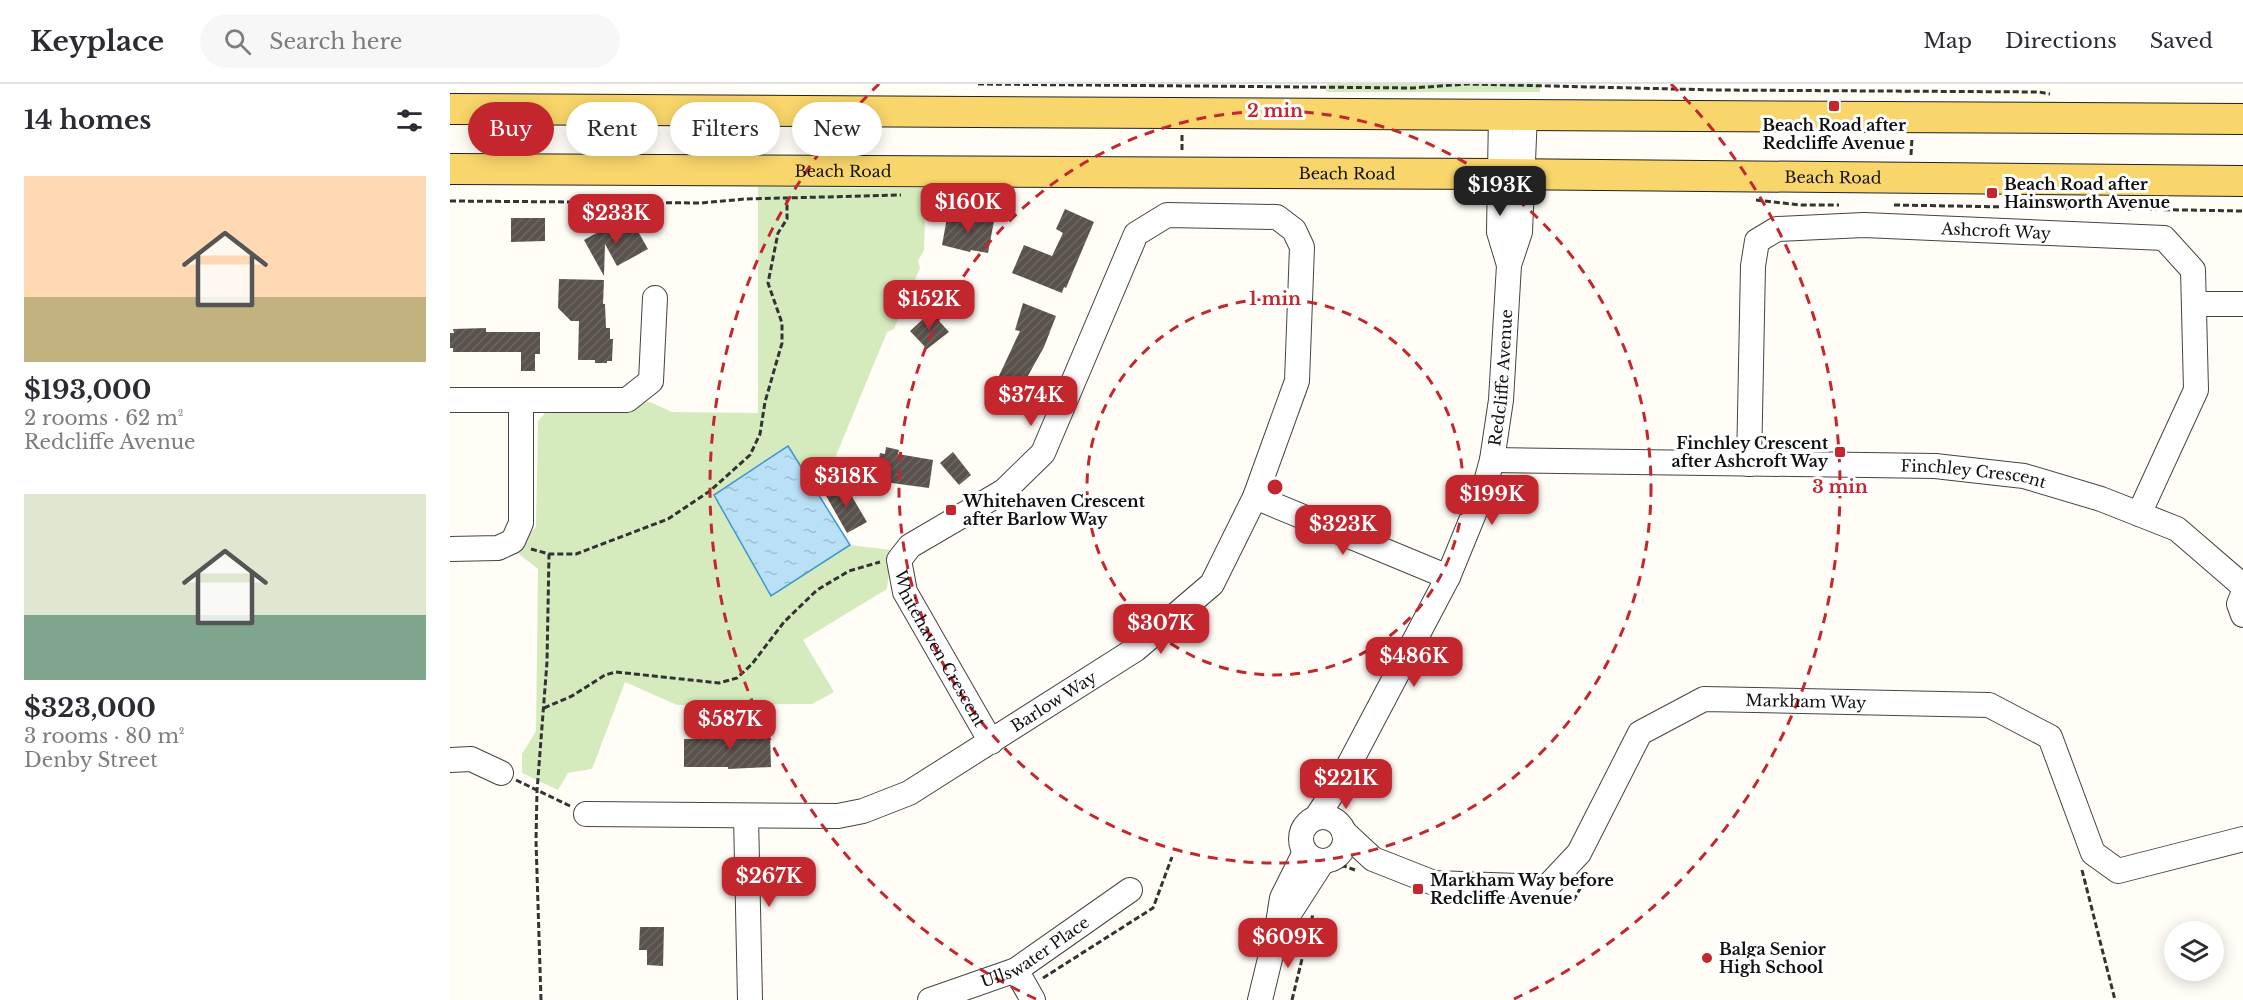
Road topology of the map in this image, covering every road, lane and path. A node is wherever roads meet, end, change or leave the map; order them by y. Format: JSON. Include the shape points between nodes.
{"nodes":[{"id":1,"x":978,"y":84,"type":"edge"},
{"id":2,"x":1716,"y":84,"type":"edge"},
{"id":3,"x":1353,"y":86,"type":"edge"},
{"id":4,"x":1716,"y":90,"type":"junction"},
{"id":5,"x":2058,"y":96,"type":"dead end"},
{"id":6,"x":1182,"y":99,"type":"edge"},
{"id":7,"x":1912,"y":104,"type":"junction"},
{"id":8,"x":450,"y":109,"type":"edge"},
{"id":9,"x":1513,"y":114,"type":"junction"},
{"id":10,"x":2243,"y":119,"type":"edge"},
{"id":11,"x":450,"y":169,"type":"edge"},
{"id":12,"x":1182,"y":172,"type":"junction"},
{"id":13,"x":1512,"y":174,"type":"junction"},
{"id":14,"x":2243,"y":181,"type":"edge"},
{"id":15,"x":1911,"y":192,"type":"junction"},
{"id":16,"x":905,"y":195,"type":"dead end"},
{"id":17,"x":787,"y":199,"type":"junction"},
{"id":18,"x":1745,"y":199,"type":"dead end"},
{"id":19,"x":450,"y":201,"type":"edge"},
{"id":20,"x":1842,"y":205,"type":"dead end"},
{"id":21,"x":1884,"y":205,"type":"dead end"},
{"id":22,"x":2243,"y":211,"type":"edge"},
{"id":23,"x":1294,"y":230,"type":"joint"},
{"id":24,"x":655,"y":298,"type":"dead end"},
{"id":25,"x":2194,"y":304,"type":"junction"},
{"id":26,"x":2243,"y":304,"type":"edge"},
{"id":27,"x":450,"y":400,"type":"edge"},
{"id":28,"x":521,"y":400,"type":"junction"},
{"id":29,"x":1492,"y":460,"type":"junction"},
{"id":30,"x":1749,"y":464,"type":"junction"},
{"id":31,"x":1255,"y":497,"type":"junction"},
{"id":32,"x":2139,"y":514,"type":"junction"},
{"id":33,"x":513,"y":541,"type":"junction"},
{"id":34,"x":450,"y":549,"type":"edge"},
{"id":35,"x":549,"y":554,"type":"junction"},
{"id":36,"x":899,"y":560,"type":"junction"},
{"id":37,"x":1448,"y":577,"type":"junction"},
{"id":38,"x":2243,"y":586,"type":"edge"},
{"id":39,"x":2243,"y":594,"type":"edge"},
{"id":40,"x":2243,"y":615,"type":"edge"},
{"id":41,"x":544,"y":708,"type":"junction"},
{"id":42,"x":991,"y":742,"type":"junction"},
{"id":43,"x":450,"y":760,"type":"edge"},
{"id":44,"x":501,"y":772,"type":"joint"},
{"id":45,"x":1341,"y":780,"type":"junction"},
{"id":46,"x":537,"y":790,"type":"junction"},
{"id":47,"x":586,"y":814,"type":"joint"},
{"id":48,"x":746,"y":816,"type":"junction"},
{"id":49,"x":1316,"y":818,"type":"junction"},
{"id":50,"x":1343,"y":829,"type":"junction"},
{"id":51,"x":2243,"y":839,"type":"edge"},
{"id":52,"x":1172,"y":856,"type":"dead end"},
{"id":53,"x":1323,"y":861,"type":"junction"},
{"id":54,"x":2080,"y":865,"type":"dead end"},
{"id":55,"x":1369,"y":866,"type":"junction"},
{"id":56,"x":1589,"y":872,"type":"dead end"},
{"id":57,"x":1130,"y":890,"type":"dead end"},
{"id":58,"x":1550,"y":903,"type":"dead end"},
{"id":59,"x":1316,"y":905,"type":"dead end"},
{"id":60,"x":1025,"y":986,"type":"edge"},
{"id":61,"x":540,"y":1000,"type":"edge"},
{"id":62,"x":750,"y":1000,"type":"edge"},
{"id":63,"x":930,"y":1000,"type":"edge"},
{"id":64,"x":1260,"y":1000,"type":"edge"},
{"id":65,"x":1292,"y":1000,"type":"edge"},
{"id":66,"x":2115,"y":1000,"type":"edge"}],
"edges":[{"from":1,"to":6,"type":"path"},
{"from":2,"to":4,"type":"path"},
{"from":3,"to":4,"type":"path","via":[[1413,88],[1467,84]]},
{"from":3,"to":6,"type":"path"},
{"from":4,"to":7,"type":"path"},
{"from":5,"to":7,"type":"path","via":[[2039,92]]},
{"from":6,"to":8,"type":"main road"},
{"from":6,"to":9,"type":"main road"},
{"from":6,"to":12,"type":"path"},
{"from":7,"to":9,"type":"main road"},
{"from":7,"to":10,"type":"main road"},
{"from":7,"to":15,"type":"path"},
{"from":9,"to":13,"type":"street","name":"Redcliffe Avenue"},
{"from":11,"to":12,"type":"main road","name":"Beach Road"},
{"from":12,"to":13,"type":"main road","name":"Beach Road"},
{"from":13,"to":15,"type":"main road","name":"Beach Road"},
{"from":13,"to":29,"type":"street","name":"Redcliffe Avenue","via":[[1520,232],[1509,265],[1501,400]]},
{"from":14,"to":15,"type":"main road","name":"Beach Road"},
{"from":15,"to":21,"type":"path"},
{"from":15,"to":22,"type":"path"},
{"from":16,"to":17,"type":"path"},
{"from":17,"to":19,"type":"path","via":[[678,203]]},
{"from":17,"to":35,"type":"path","via":[[787,219],[778,233],[768,283],[782,323],[782,343],[760,434],[750,455],[710,491],[668,519],[576,554]]},
{"from":18,"to":20,"type":"path"},
{"from":23,"to":31,"type":"street","name":"Barlow Way","via":[[1302,247],[1297,381]]},
{"from":23,"to":36,"type":"street","name":"Whitehaven Crescent","via":[[1277,217],[1167,215],[1136,234],[1042,453],[1004,491],[910,546]]},
{"from":24,"to":28,"type":"street","via":[[651,381],[627,400]]},
{"from":25,"to":26,"type":"street"},
{"from":25,"to":30,"type":"street","name":"Ashcroft Way","via":[[2193,270],[2164,238],[1864,225],[1777,229],[1757,241],[1753,266]]},
{"from":25,"to":32,"type":"street","name":"Ashcroft Way","via":[[2196,390]]},
{"from":27,"to":28,"type":"street"},
{"from":28,"to":33,"type":"street","via":[[521,523]]},
{"from":29,"to":30,"type":"street","name":"Finchley Crescent"},
{"from":29,"to":37,"type":"street","name":"Redcliffe Avenue"},
{"from":30,"to":32,"type":"street","name":"Finchley Crescent","via":[[1935,466],[2024,476]]},
{"from":31,"to":37,"type":"street"},
{"from":31,"to":42,"type":"street","name":"Barlow Way","via":[[1212,584],[1136,649]]},
{"from":32,"to":38,"type":"street","name":"Finchley Crescent","via":[[2177,529]]},
{"from":33,"to":34,"type":"street","via":[[498,548]]},
{"from":33,"to":35,"type":"path"},
{"from":35,"to":41,"type":"path"},
{"from":36,"to":41,"type":"path","via":[[849,571],[817,590],[737,678],[719,683],[616,672]]},
{"from":36,"to":42,"type":"street","name":"Whitehaven Crescent","via":[[905,592]]},
{"from":37,"to":45,"type":"street","name":"Redcliffe Avenue"},
{"from":39,"to":40,"type":"street"},
{"from":41,"to":46,"type":"path"},
{"from":42,"to":48,"type":"street","name":"Barlow Way","via":[[909,793],[863,811],[838,816]]},
{"from":43,"to":44,"type":"street","via":[[471,759]]},
{"from":44,"to":46,"type":"path"},
{"from":45,"to":49,"type":"street","name":"Redcliffe Avenue"},
{"from":45,"to":50,"type":"street","name":"Redcliffe Avenue"},
{"from":46,"to":47,"type":"path"},
{"from":46,"to":61,"type":"path"},
{"from":47,"to":48,"type":"street","name":"Barlow Way"},
{"from":48,"to":62,"type":"street"},
{"from":49,"to":50,"type":"street","via":[[1330,818]]},
{"from":49,"to":53,"type":"street","via":[[1302,832],[1302,846]]},
{"from":50,"to":53,"type":"street","via":[[1344,846],[1336,857]]},
{"from":50,"to":55,"type":"street","name":"Markham Way"},
{"from":51,"to":55,"type":"street","name":"Markham Way","via":[[2118,871],[2093,853],[2050,737],[1989,705],[1704,699],[1640,733],[1579,853],[1547,887],[1434,883]]},
{"from":52,"to":60,"type":"path","via":[[1153,908]]},
{"from":53,"to":55,"type":"street","name":"Markham Way"},
{"from":53,"to":55,"type":"path"},
{"from":53,"to":64,"type":"street","via":[[1277,930]]},
{"from":54,"to":66,"type":"path"},
{"from":56,"to":58,"type":"path","via":[[1572,903]]},
{"from":57,"to":60,"type":"street","name":"Ullswater Place"},
{"from":59,"to":65,"type":"path"},
{"from":60,"to":63,"type":"street","name":"Ullswater Place"}]}
